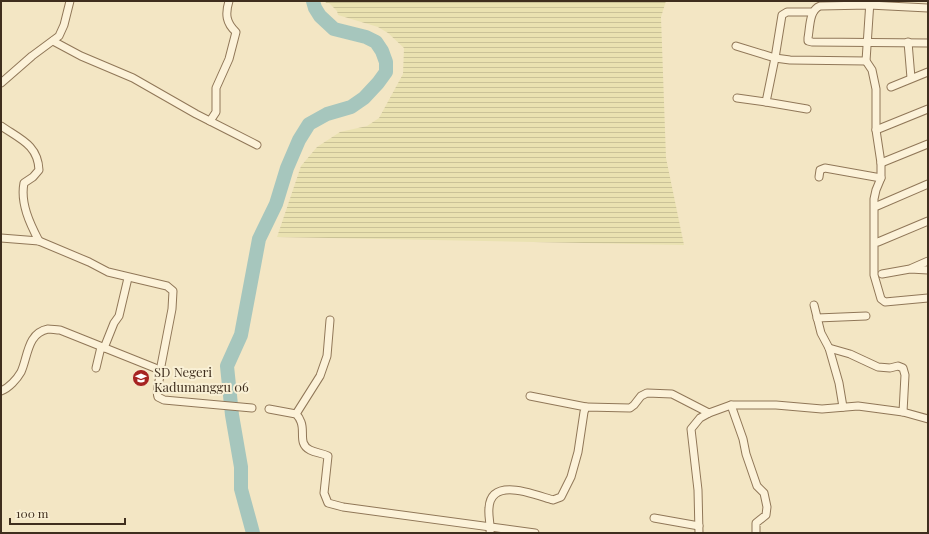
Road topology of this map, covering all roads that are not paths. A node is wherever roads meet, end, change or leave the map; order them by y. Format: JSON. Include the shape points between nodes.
{"nodes":[{"id":1,"x":70,"y":1,"type":"edge"},
{"id":2,"x":228,"y":1,"type":"edge"},
{"id":3,"x":870,"y":3,"type":"edge"},
{"id":4,"x":928,"y":8,"type":"edge"},
{"id":5,"x":813,"y":12,"type":"junction"},
{"id":6,"x":53,"y":41,"type":"junction"},
{"id":7,"x":867,"y":42,"type":"junction"},
{"id":8,"x":908,"y":42,"type":"junction"},
{"id":9,"x":928,"y":43,"type":"edge"},
{"id":10,"x":736,"y":46,"type":"dead end"},
{"id":11,"x":775,"y":58,"type":"junction"},
{"id":12,"x":866,"y":61,"type":"junction"},
{"id":13,"x":928,"y":72,"type":"edge"},
{"id":14,"x":911,"y":78,"type":"junction"},
{"id":15,"x":1,"y":83,"type":"edge"},
{"id":16,"x":891,"y":87,"type":"dead end"},
{"id":17,"x":737,"y":98,"type":"dead end"},
{"id":18,"x":766,"y":102,"type":"junction"},
{"id":19,"x":928,"y":109,"type":"edge"},
{"id":20,"x":807,"y":110,"type":"dead end"},
{"id":21,"x":210,"y":121,"type":"junction"},
{"id":22,"x":1,"y":126,"type":"edge"},
{"id":23,"x":876,"y":130,"type":"junction"},
{"id":24,"x":257,"y":144,"type":"dead end"},
{"id":25,"x":928,"y":144,"type":"edge"},
{"id":26,"x":881,"y":163,"type":"junction"},
{"id":27,"x":819,"y":177,"type":"dead end"},
{"id":28,"x":880,"y":178,"type":"junction"},
{"id":29,"x":928,"y":184,"type":"edge"},
{"id":30,"x":877,"y":206,"type":"dead end"},
{"id":31,"x":928,"y":221,"type":"edge"},
{"id":32,"x":1,"y":238,"type":"edge"},
{"id":33,"x":39,"y":241,"type":"junction"},
{"id":34,"x":878,"y":242,"type":"dead end"},
{"id":35,"x":928,"y":261,"type":"edge"},
{"id":36,"x":910,"y":269,"type":"junction"},
{"id":37,"x":928,"y":270,"type":"edge"},
{"id":38,"x":882,"y":274,"type":"dead end"},
{"id":39,"x":128,"y":278,"type":"junction"},
{"id":40,"x":928,"y":298,"type":"edge"},
{"id":41,"x":814,"y":305,"type":"dead end"},
{"id":42,"x":866,"y":316,"type":"dead end"},
{"id":43,"x":817,"y":318,"type":"junction"},
{"id":44,"x":330,"y":320,"type":"dead end"},
{"id":45,"x":103,"y":347,"type":"junction"},
{"id":46,"x":829,"y":348,"type":"junction"},
{"id":47,"x":96,"y":368,"type":"dead end"},
{"id":48,"x":160,"y":372,"type":"junction"},
{"id":49,"x":1,"y":391,"type":"edge"},
{"id":50,"x":530,"y":396,"type":"dead end"},
{"id":51,"x":730,"y":405,"type":"junction"},
{"id":52,"x":586,"y":407,"type":"junction"},
{"id":53,"x":843,"y":407,"type":"junction"},
{"id":54,"x":252,"y":408,"type":"dead end"},
{"id":55,"x":269,"y":409,"type":"dead end"},
{"id":56,"x":904,"y":412,"type":"junction"},
{"id":57,"x":709,"y":413,"type":"junction"},
{"id":58,"x":296,"y":414,"type":"junction"},
{"id":59,"x":928,"y":419,"type":"edge"},
{"id":60,"x":654,"y":518,"type":"dead end"},
{"id":61,"x":699,"y":529,"type":"edge"},
{"id":62,"x":491,"y":530,"type":"edge"},
{"id":63,"x":535,"y":533,"type":"edge"},
{"id":64,"x":756,"y":533,"type":"edge"}],
"edges":[{"from":1,"to":6,"type":"street","via":[[64,25],[59,36]]},
{"from":2,"to":21,"type":"street","via":[[229,25],[236,32],[229,59],[216,88],[216,112]]},
{"from":3,"to":4,"type":"street"},
{"from":3,"to":5,"type":"street","via":[[820,6]]},
{"from":3,"to":7,"type":"street"},
{"from":5,"to":7,"type":"street","via":[[808,41]]},
{"from":5,"to":11,"type":"street","via":[[787,12],[782,15]]},
{"from":6,"to":15,"type":"street"},
{"from":6,"to":21,"type":"street","via":[[133,78]]},
{"from":7,"to":8,"type":"street"},
{"from":7,"to":12,"type":"street"},
{"from":8,"to":9,"type":"street"},
{"from":8,"to":14,"type":"street"},
{"from":10,"to":11,"type":"street"},
{"from":11,"to":12,"type":"street"},
{"from":11,"to":18,"type":"street"},
{"from":12,"to":23,"type":"street","via":[[872,70],[876,90]]},
{"from":13,"to":14,"type":"street"},
{"from":14,"to":16,"type":"street"},
{"from":17,"to":18,"type":"street"},
{"from":18,"to":20,"type":"street"},
{"from":19,"to":23,"type":"street"},
{"from":21,"to":24,"type":"street"},
{"from":22,"to":33,"type":"street","via":[[26,143],[34,151],[38,163],[39,170],[24,184],[22,193],[30,224]]},
{"from":23,"to":26,"type":"street"},
{"from":25,"to":26,"type":"street"},
{"from":26,"to":28,"type":"street"},
{"from":27,"to":28,"type":"street","via":[[820,170],[825,168]]},
{"from":28,"to":40,"type":"street","via":[[874,199],[874,275],[881,299],[889,302]]},
{"from":29,"to":30,"type":"street"},
{"from":31,"to":34,"type":"street"},
{"from":32,"to":33,"type":"street"},
{"from":33,"to":39,"type":"street","via":[[108,272]]},
{"from":35,"to":36,"type":"street"},
{"from":36,"to":37,"type":"street"},
{"from":36,"to":38,"type":"street"},
{"from":39,"to":45,"type":"street","via":[[119,316]]},
{"from":39,"to":48,"type":"street","via":[[167,286],[173,291]]},
{"from":41,"to":43,"type":"street"},
{"from":42,"to":43,"type":"street"},
{"from":43,"to":46,"type":"street"},
{"from":44,"to":58,"type":"street","via":[[327,356],[320,376]]},
{"from":45,"to":47,"type":"street"},
{"from":45,"to":48,"type":"street"},
{"from":45,"to":49,"type":"street","via":[[60,330],[49,329],[40,332],[28,346],[20,373],[7,389]]},
{"from":46,"to":53,"type":"street"},
{"from":46,"to":56,"type":"street","via":[[878,367],[903,368]]},
{"from":48,"to":54,"type":"street","via":[[157,394],[164,400]]},
{"from":50,"to":52,"type":"street"},
{"from":51,"to":53,"type":"street","via":[[822,409]]},
{"from":51,"to":57,"type":"street"},
{"from":51,"to":64,"type":"street","via":[[757,486],[764,493],[767,507],[766,515],[756,522]]},
{"from":52,"to":57,"type":"street","via":[[630,408],[646,394],[672,394]]},
{"from":52,"to":62,"type":"street","via":[[578,452],[571,477],[561,497],[553,500],[525,492],[498,491],[492,497],[489,508]]},
{"from":53,"to":56,"type":"street","via":[[858,406]]},
{"from":55,"to":58,"type":"street"},
{"from":56,"to":59,"type":"street"},
{"from":57,"to":61,"type":"street","via":[[700,418],[691,429]]},
{"from":58,"to":62,"type":"street","via":[[302,422],[302,441],[305,447],[328,456],[324,493],[328,503]]},
{"from":60,"to":61,"type":"street"},
{"from":62,"to":63,"type":"street"}]}
